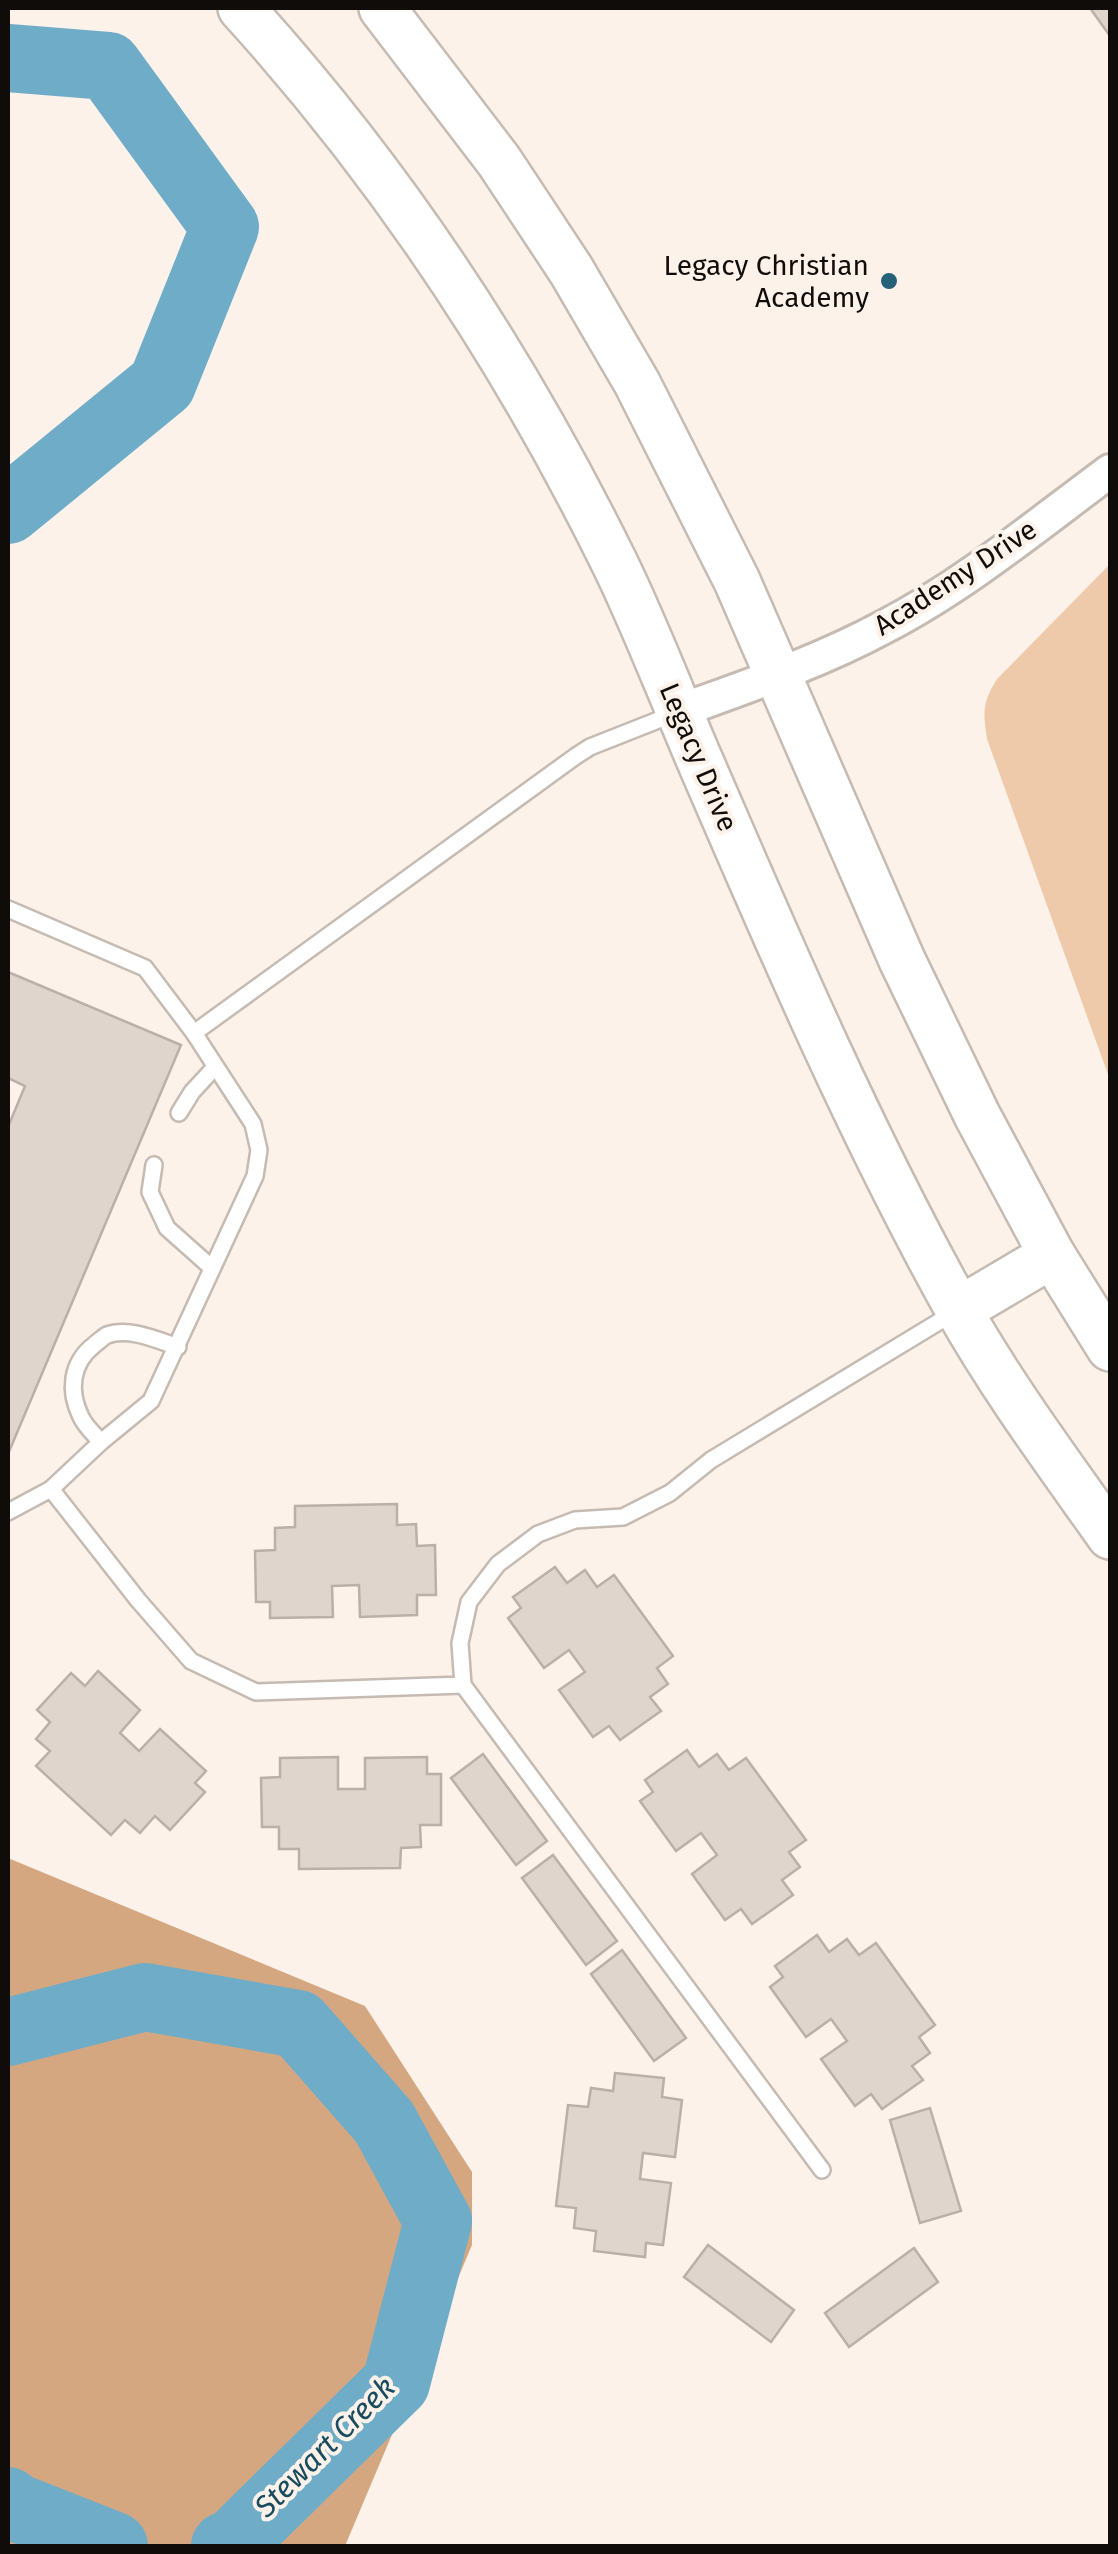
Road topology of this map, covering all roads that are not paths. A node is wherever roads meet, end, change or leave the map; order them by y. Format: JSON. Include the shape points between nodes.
{"nodes":[{"id":1,"x":241,"y":8,"type":"edge"},
{"id":2,"x":382,"y":8,"type":"edge"},
{"id":3,"x":1110,"y":471,"type":"edge"},
{"id":4,"x":779,"y":674,"type":"junction"},
{"id":5,"x":679,"y":712,"type":"junction"},
{"id":6,"x":8,"y":910,"type":"edge"},
{"id":7,"x":194,"y":1033,"type":"junction"},
{"id":8,"x":216,"y":1066,"type":"junction"},
{"id":9,"x":178,"y":1113,"type":"dead end"},
{"id":10,"x":154,"y":1165,"type":"dead end"},
{"id":11,"x":1052,"y":1255,"type":"junction"},
{"id":12,"x":212,"y":1268,"type":"junction"},
{"id":13,"x":959,"y":1310,"type":"junction"},
{"id":14,"x":178,"y":1347,"type":"junction"},
{"id":15,"x":1110,"y":1348,"type":"edge"},
{"id":16,"x":101,"y":1442,"type":"junction"},
{"id":17,"x":52,"y":1489,"type":"junction"},
{"id":18,"x":8,"y":1512,"type":"edge"},
{"id":19,"x":1110,"y":1536,"type":"edge"},
{"id":20,"x":464,"y":1685,"type":"junction"},
{"id":21,"x":822,"y":2170,"type":"dead end"}],
"edges":[{"from":1,"to":5,"type":"main road","name":"Legacy Drive","via":[[366,156],[485,328],[616,566]]},
{"from":2,"to":4,"type":"main road","via":[[499,161],[571,270],[682,470]]},
{"from":3,"to":4,"type":"street","name":"Academy Drive","via":[[944,592],[886,627]]},
{"from":4,"to":5,"type":"street","name":"Academy Drive"},
{"from":4,"to":11,"type":"main road","via":[[902,960]]},
{"from":5,"to":7,"type":"lane","via":[[576,756]]},
{"from":5,"to":13,"type":"main road","name":"Legacy Drive","via":[[838,1078]]},
{"from":6,"to":7,"type":"lane","via":[[145,968]]},
{"from":7,"to":8,"type":"lane"},
{"from":8,"to":9,"type":"lane"},
{"from":8,"to":12,"type":"lane","via":[[254,1124],[258,1150],[255,1176]]},
{"from":10,"to":12,"type":"lane","via":[[150,1192],[168,1228]]},
{"from":11,"to":13,"type":"main road"},
{"from":11,"to":15,"type":"main road"},
{"from":12,"to":14,"type":"lane"},
{"from":13,"to":19,"type":"main road","name":"Legacy Drive"},
{"from":13,"to":20,"type":"lane","via":[[711,1460],[670,1493],[623,1518],[575,1520],[538,1534],[498,1564],[469,1602],[460,1643]]},
{"from":14,"to":16,"type":"lane","via":[[152,1402]]},
{"from":14,"to":16,"type":"lane","via":[[124,1333],[106,1336],[84,1352],[73,1372],[74,1395]]},
{"from":16,"to":17,"type":"lane"},
{"from":17,"to":18,"type":"lane"},
{"from":17,"to":20,"type":"lane","via":[[192,1662],[256,1692]]},
{"from":20,"to":21,"type":"lane"}]}
